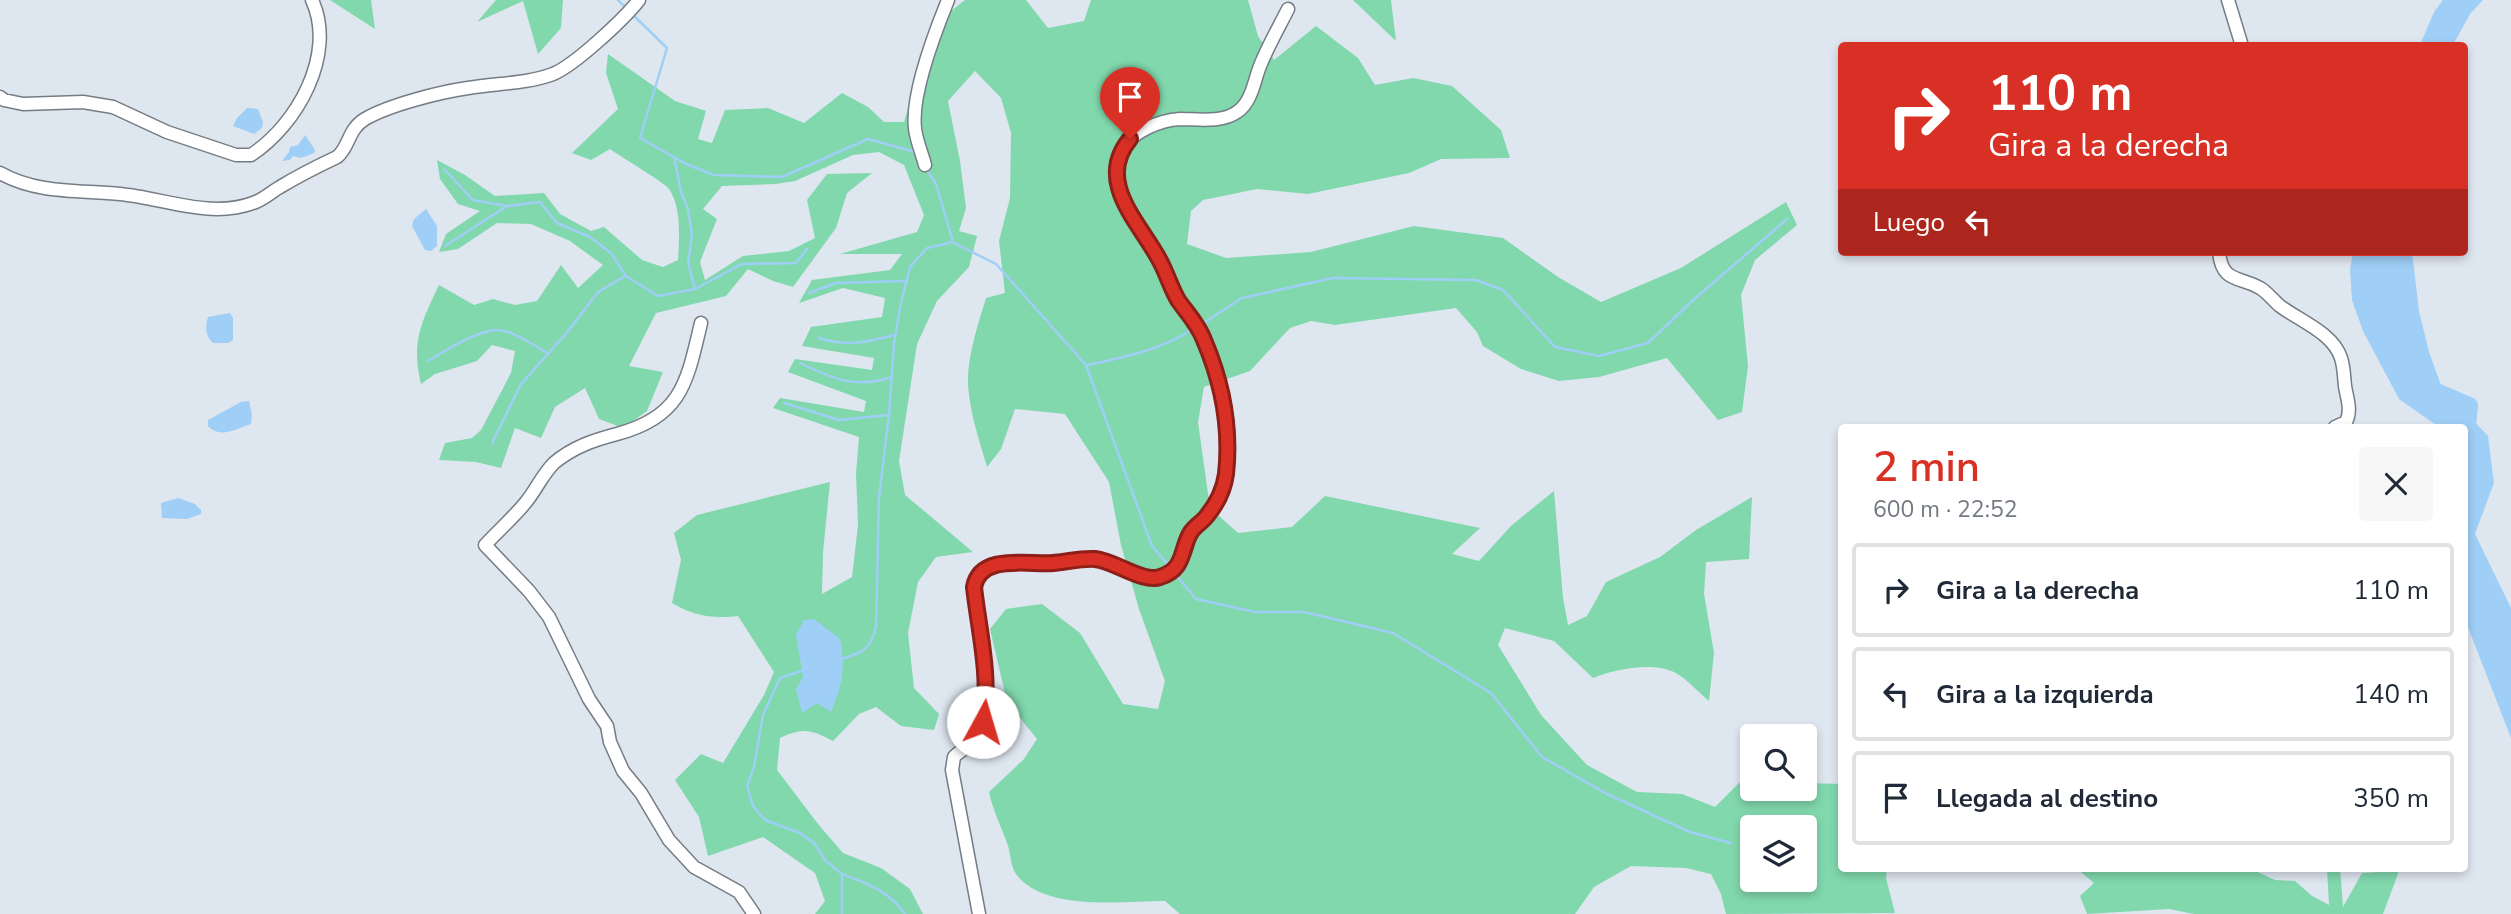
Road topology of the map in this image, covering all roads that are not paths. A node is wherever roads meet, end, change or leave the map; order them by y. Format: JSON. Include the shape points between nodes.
{"nodes":[{"id":1,"x":312,"y":0,"type":"edge"},
{"id":2,"x":948,"y":0,"type":"edge"},
{"id":3,"x":2228,"y":0,"type":"edge"},
{"id":4,"x":637,"y":3,"type":"edge"},
{"id":5,"x":1288,"y":9,"type":"dead end"},
{"id":6,"x":2241,"y":42,"type":"edge"},
{"id":7,"x":0,"y":97,"type":"edge"},
{"id":8,"x":925,"y":165,"type":"dead end"},
{"id":9,"x":0,"y":173,"type":"edge"},
{"id":10,"x":2220,"y":256,"type":"edge"},
{"id":11,"x":701,"y":323,"type":"dead end"},
{"id":12,"x":2342,"y":424,"type":"edge"},
{"id":13,"x":754,"y":914,"type":"edge"},
{"id":14,"x":979,"y":914,"type":"edge"}],
"edges":[{"from":1,"to":7,"type":"street","via":[[319,30],[307,91],[284,126],[251,155],[236,155],[167,132],[113,107],[83,102],[23,104]]},
{"from":2,"to":8,"type":"street","via":[[924,68],[914,120]]},
{"from":3,"to":6,"type":"street"},
{"from":4,"to":9,"type":"street","via":[[556,73],[468,88],[374,115],[351,131],[342,154],[254,203],[206,208],[133,195],[39,188]]},
{"from":5,"to":14,"type":"street","via":[[1252,92],[1236,113],[1175,119],[1140,132],[1121,150],[1116,166],[1121,194],[1178,300],[1193,318],[1222,395],[1228,442],[1226,478],[1206,518],[1191,532],[1177,567],[1159,578],[1145,578],[1094,559],[1008,562],[977,577],[986,702],[976,740],[954,757],[952,770]]},
{"from":10,"to":12,"type":"street","via":[[2228,275],[2262,290],[2337,350],[2350,408]]},
{"from":11,"to":13,"type":"street","via":[[673,404],[659,417],[584,444],[555,463],[485,545],[549,617],[607,726],[623,771],[669,840],[694,867],[739,892]]}]}
